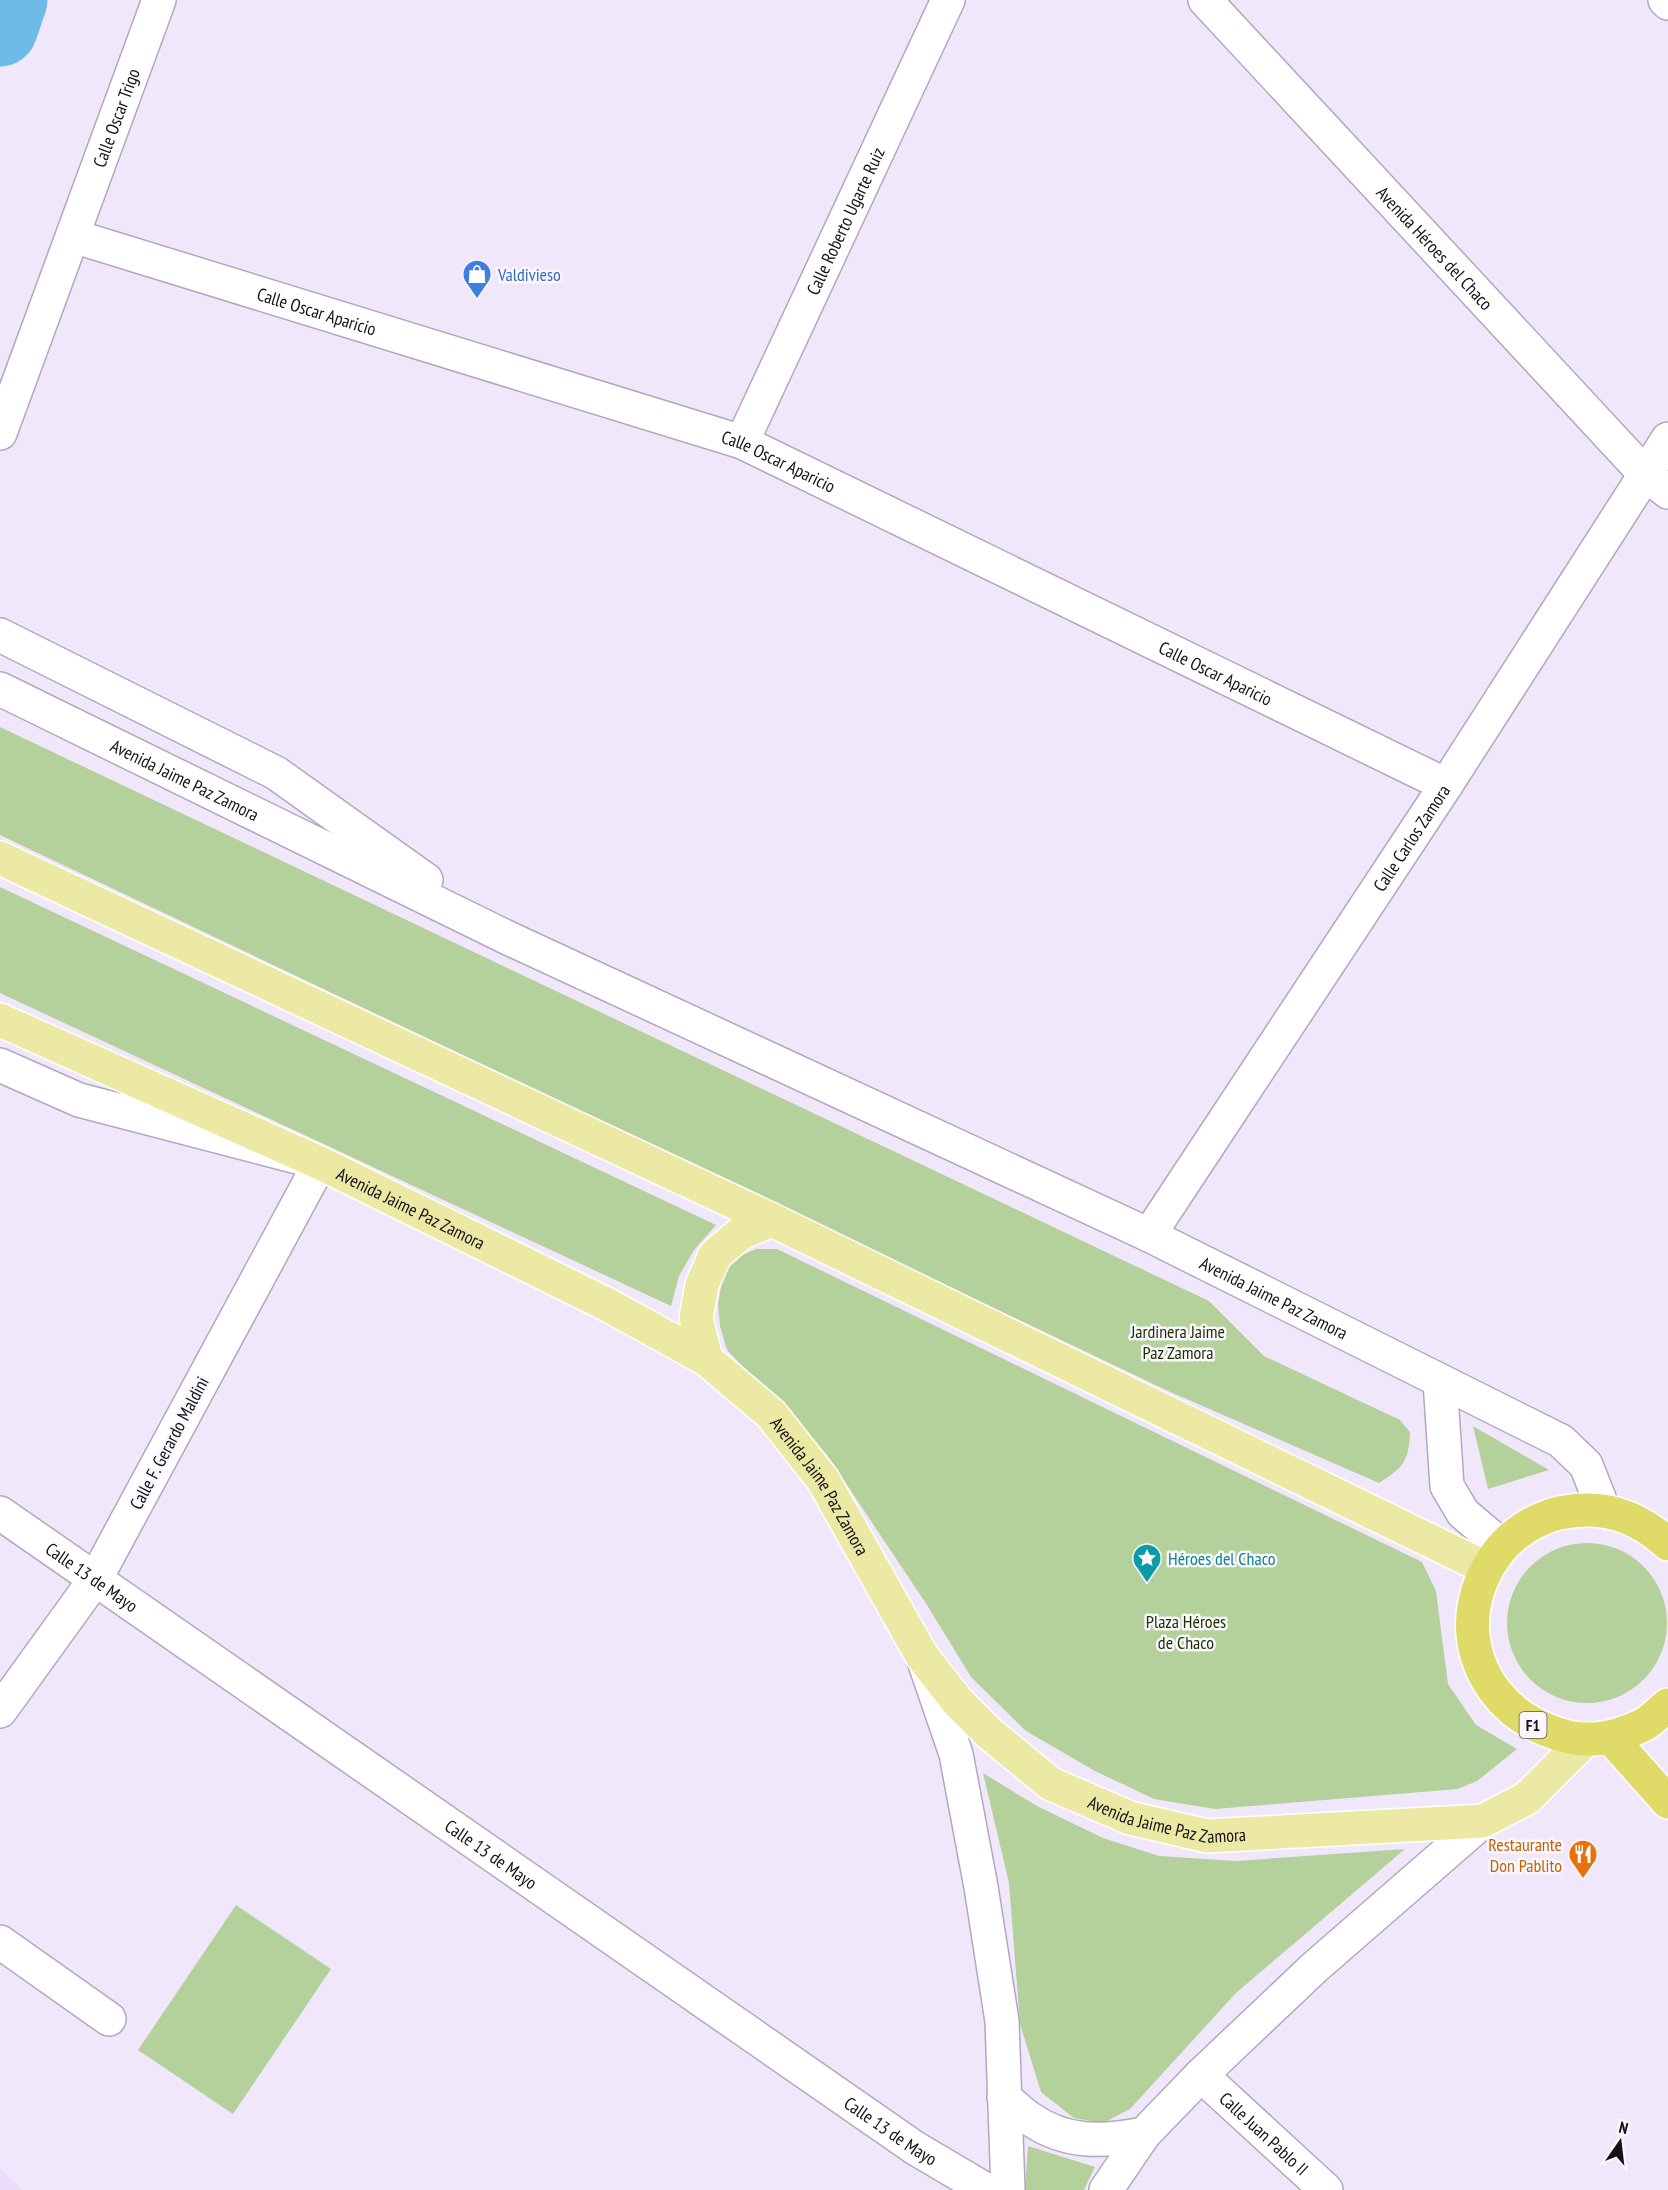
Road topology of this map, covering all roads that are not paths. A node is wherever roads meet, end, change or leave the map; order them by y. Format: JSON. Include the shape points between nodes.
{"nodes":[{"id":1,"x":159,"y":0,"type":"edge"},
{"id":2,"x":948,"y":0,"type":"edge"},
{"id":3,"x":1205,"y":0,"type":"edge"},
{"id":4,"x":74,"y":236,"type":"junction"},
{"id":5,"x":0,"y":433,"type":"edge"},
{"id":6,"x":1668,"y":439,"type":"edge"},
{"id":7,"x":742,"y":442,"type":"junction"},
{"id":8,"x":1657,"y":484,"type":"edge"},
{"id":9,"x":0,"y":635,"type":"edge"},
{"id":10,"x":0,"y":689,"type":"edge"},
{"id":11,"x":1446,"y":785,"type":"junction"},
{"id":12,"x":0,"y":858,"type":"edge"},
{"id":13,"x":506,"y":937,"type":"junction"},
{"id":14,"x":0,"y":1020,"type":"edge"},
{"id":15,"x":0,"y":1065,"type":"edge"},
{"id":16,"x":320,"y":1163,"type":"junction"},
{"id":17,"x":772,"y":1220,"type":"junction"},
{"id":18,"x":1149,"y":1235,"type":"junction"},
{"id":19,"x":706,"y":1359,"type":"junction"},
{"id":20,"x":1440,"y":1381,"type":"junction"},
{"id":21,"x":1604,"y":1511,"type":"junction"},
{"id":22,"x":0,"y":1513,"type":"edge"},
{"id":23,"x":1663,"y":1527,"type":"edge"},
{"id":24,"x":1494,"y":1557,"type":"junction"},
{"id":25,"x":96,"y":1578,"type":"junction"},
{"id":26,"x":922,"y":1656,"type":"junction"},
{"id":27,"x":1668,"y":1705,"type":"edge"},
{"id":28,"x":0,"y":1711,"type":"edge"},
{"id":29,"x":1598,"y":1738,"type":"junction"},
{"id":30,"x":1668,"y":1802,"type":"edge"},
{"id":31,"x":1484,"y":1821,"type":"junction"},
{"id":32,"x":0,"y":1942,"type":"edge"},
{"id":33,"x":109,"y":2019,"type":"dead end"},
{"id":34,"x":1201,"y":2075,"type":"junction"},
{"id":35,"x":1004,"y":2097,"type":"junction"},
{"id":36,"x":1144,"y":2134,"type":"junction"},
{"id":37,"x":986,"y":2190,"type":"edge"},
{"id":38,"x":1008,"y":2190,"type":"edge"},
{"id":39,"x":1106,"y":2190,"type":"edge"},
{"id":40,"x":1326,"y":2190,"type":"edge"}],
"edges":[{"from":1,"to":4,"type":"street","name":"Calle Oscar Trigo"},
{"from":2,"to":7,"type":"street","name":"Calle Roberto Ugarte Ruiz"},
{"from":3,"to":8,"type":"street","name":"Avenida Héroes del Chaco"},
{"from":4,"to":5,"type":"street","name":"Calle Oscar Trigo"},
{"from":4,"to":7,"type":"street","name":"Calle Oscar Aparicio"},
{"from":6,"to":8,"type":"street","name":"Calle Carlos Zamora"},
{"from":7,"to":11,"type":"street","name":"Calle Oscar Aparicio"},
{"from":8,"to":11,"type":"street","name":"Calle Carlos Zamora"},
{"from":9,"to":13,"type":"street","via":[[276,773]]},
{"from":10,"to":13,"type":"street","name":"Avenida Jaime Paz Zamora"},
{"from":11,"to":18,"type":"street","name":"Calle Carlos Zamora"},
{"from":12,"to":17,"type":"main road"},
{"from":13,"to":18,"type":"street","name":"Avenida Jaime Paz Zamora"},
{"from":14,"to":16,"type":"main road","name":"Avenida Jaime Paz Zamora"},
{"from":15,"to":16,"type":"street","via":[[79,1100]]},
{"from":16,"to":19,"type":"main road","name":"Avenida Jaime Paz Zamora","via":[[606,1304]]},
{"from":16,"to":25,"type":"street","name":"Calle F. Gerardo Maldini"},
{"from":17,"to":19,"type":"main road","via":[[741,1233],[715,1255],[702,1285],[696,1318]]},
{"from":17,"to":24,"type":"main road"},
{"from":18,"to":20,"type":"street","name":"Avenida Jaime Paz Zamora"},
{"from":19,"to":26,"type":"main road","name":"Avenida Jaime Paz Zamora","via":[[771,1414],[823,1480]]},
{"from":20,"to":21,"type":"street","name":"Avenida Jaime Paz Zamora","via":[[1561,1441],[1586,1465]]},
{"from":20,"to":24,"type":"street","via":[[1447,1486]]},
{"from":21,"to":23,"type":"highway","number":"F1"},
{"from":21,"to":24,"type":"highway","number":"F1","via":[[1576,1510],[1548,1516],[1524,1528]]},
{"from":22,"to":25,"type":"street","name":"Calle 13 de Mayo"},
{"from":24,"to":29,"type":"highway","number":"F1","via":[[1473,1602],[1472,1637],[1482,1671],[1501,1701],[1528,1723],[1561,1736]]},
{"from":25,"to":28,"type":"street","name":"Calle F. Gerardo Maldini"},
{"from":25,"to":37,"type":"street","name":"Calle 13 de Mayo","via":[[859,2110]]},
{"from":26,"to":31,"type":"main road","name":"Avenida Jaime Paz Zamora","via":[[988,1733],[1051,1784],[1130,1818],[1207,1836]]},
{"from":26,"to":35,"type":"street","via":[[956,1754],[981,1887],[1002,2021]]},
{"from":27,"to":29,"type":"highway","number":"F1","via":[[1645,1724]]},
{"from":29,"to":30,"type":"highway"},
{"from":29,"to":31,"type":"main road","name":"Avenida Jaime Paz Zamora","via":[[1527,1798]]},
{"from":31,"to":34,"type":"street","via":[[1315,1967]]},
{"from":32,"to":33,"type":"street"},
{"from":34,"to":36,"type":"street"},
{"from":34,"to":40,"type":"street","name":"Calle Juan Pablo II"},
{"from":35,"to":36,"type":"street","via":[[1030,2119],[1066,2136],[1110,2140]]},
{"from":35,"to":38,"type":"street"},
{"from":36,"to":39,"type":"street"}]}
